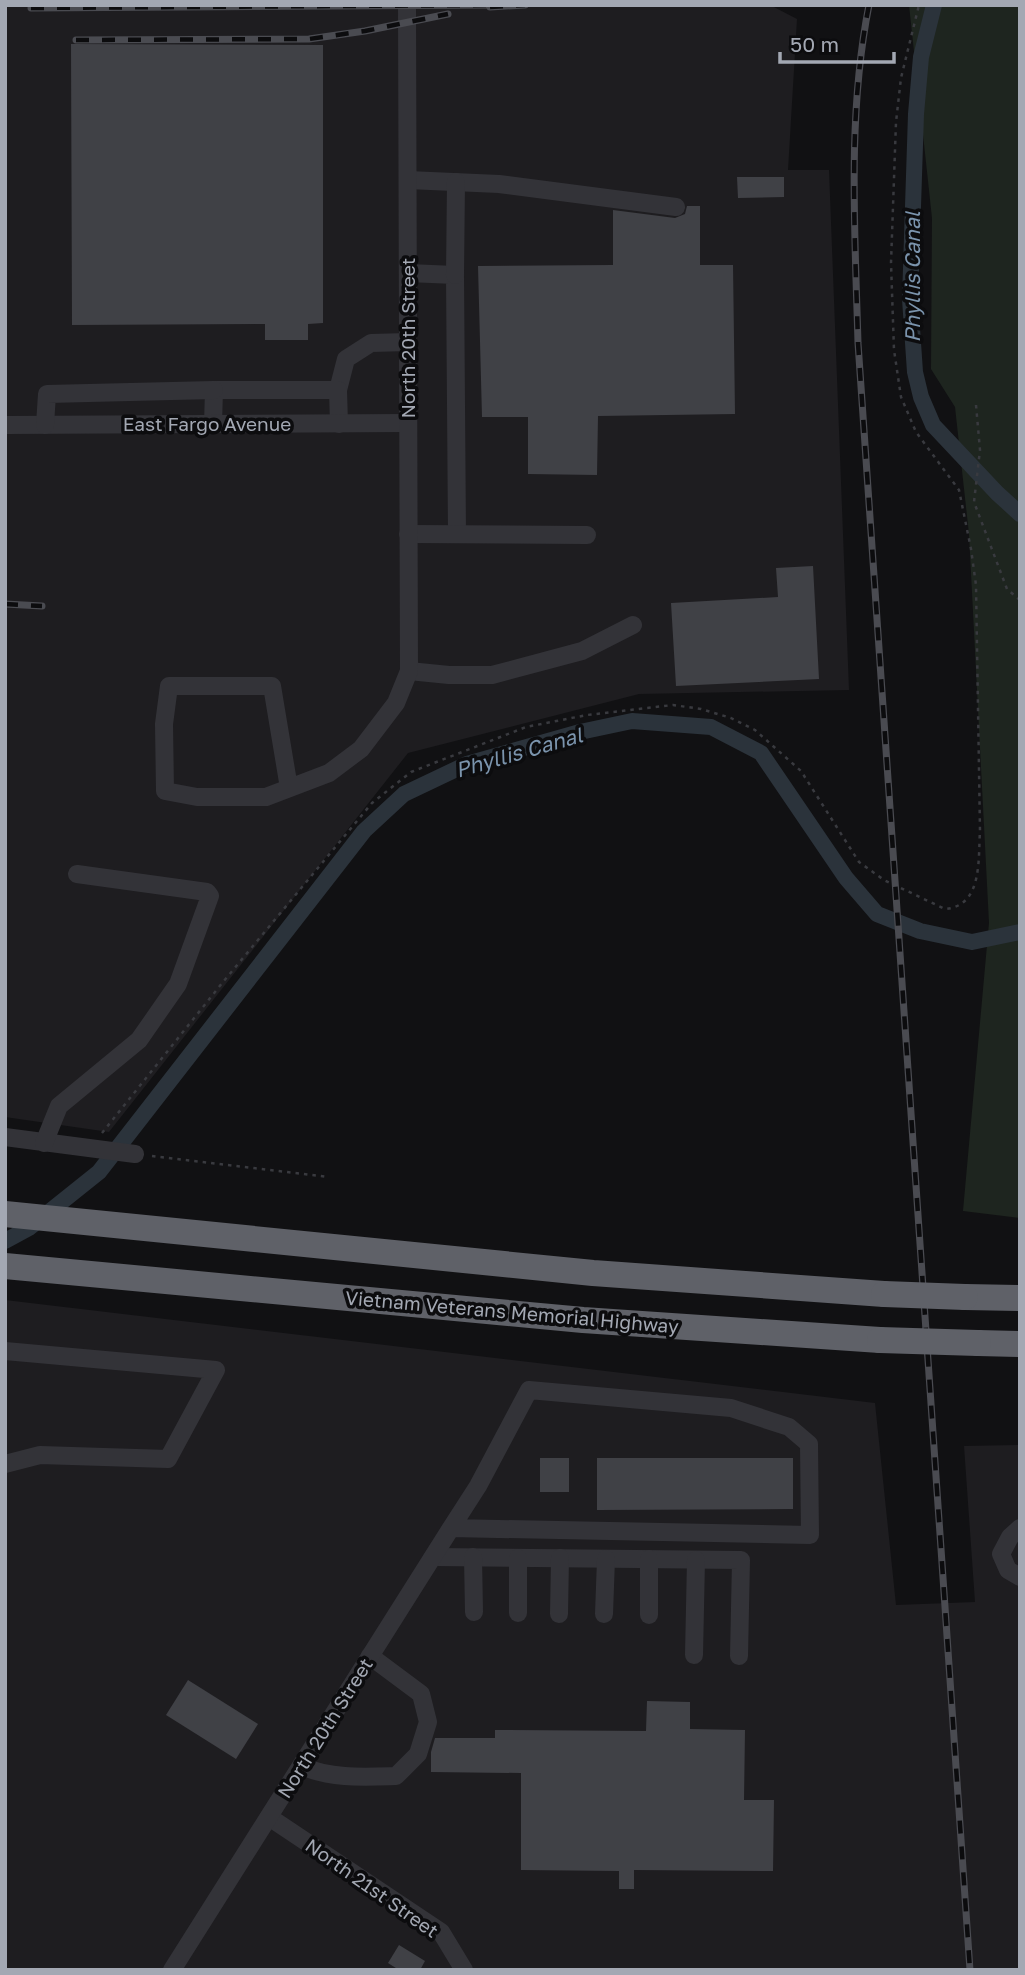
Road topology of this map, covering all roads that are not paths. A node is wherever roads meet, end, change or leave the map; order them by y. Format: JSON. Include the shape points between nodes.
{"nodes":[{"id":1,"x":407,"y":5,"type":"edge"},
{"id":2,"x":408,"y":180,"type":"junction"},
{"id":3,"x":456,"y":182,"type":"junction"},
{"id":4,"x":676,"y":207,"type":"dead end"},
{"id":5,"x":408,"y":273,"type":"junction"},
{"id":6,"x":454,"y":275,"type":"junction"},
{"id":7,"x":408,"y":342,"type":"junction"},
{"id":8,"x":214,"y":390,"type":"junction"},
{"id":9,"x":338,"y":390,"type":"junction"},
{"id":10,"x":340,"y":424,"type":"junction"},
{"id":11,"x":408,"y":424,"type":"junction"},
{"id":12,"x":5,"y":425,"type":"edge"},
{"id":13,"x":46,"y":425,"type":"junction"},
{"id":14,"x":213,"y":425,"type":"junction"},
{"id":15,"x":408,"y":534,"type":"junction"},
{"id":16,"x":457,"y":534,"type":"junction"},
{"id":17,"x":587,"y":535,"type":"dead end"},
{"id":18,"x":633,"y":625,"type":"dead end"},
{"id":19,"x":409,"y":671,"type":"junction"},
{"id":20,"x":289,"y":788,"type":"junction"},
{"id":21,"x":77,"y":874,"type":"dead end"},
{"id":22,"x":5,"y":1137,"type":"edge"},
{"id":23,"x":44,"y":1143,"type":"junction"},
{"id":24,"x":135,"y":1154,"type":"road end"},
{"id":25,"x":10,"y":1202,"type":"edge"},
{"id":26,"x":328,"y":1247,"type":"junction"},
{"id":27,"x":8,"y":1266,"type":"edge"},
{"id":28,"x":1020,"y":1298,"type":"edge"},
{"id":29,"x":1020,"y":1344,"type":"edge"},
{"id":30,"x":5,"y":1351,"type":"edge"},
{"id":31,"x":5,"y":1464,"type":"edge"},
{"id":32,"x":451,"y":1528,"type":"junction"},
{"id":33,"x":1020,"y":1528,"type":"edge"},
{"id":34,"x":433,"y":1557,"type":"junction"},
{"id":35,"x":473,"y":1557,"type":"junction"},
{"id":36,"x":518,"y":1558,"type":"junction"},
{"id":37,"x":560,"y":1558,"type":"junction"},
{"id":38,"x":606,"y":1559,"type":"junction"},
{"id":39,"x":649,"y":1559,"type":"junction"},
{"id":40,"x":696,"y":1560,"type":"junction"},
{"id":41,"x":1020,"y":1577,"type":"edge"},
{"id":42,"x":474,"y":1612,"type":"dead end"},
{"id":43,"x":518,"y":1613,"type":"dead end"},
{"id":44,"x":559,"y":1614,"type":"dead end"},
{"id":45,"x":604,"y":1614,"type":"dead end"},
{"id":46,"x":649,"y":1615,"type":"dead end"},
{"id":47,"x":694,"y":1654,"type":"dead end"},
{"id":48,"x":370,"y":1656,"type":"junction"},
{"id":49,"x":739,"y":1656,"type":"dead end"},
{"id":50,"x":301,"y":1766,"type":"junction"},
{"id":51,"x":269,"y":1817,"type":"junction"},
{"id":52,"x":172,"y":1970,"type":"edge"},
{"id":53,"x":464,"y":1970,"type":"edge"}],
"edges":[{"from":1,"to":2,"type":"street","name":"North 20th Street"},
{"from":2,"to":3,"type":"street"},
{"from":2,"to":5,"type":"street","name":"North 20th Street"},
{"from":3,"to":4,"type":"street"},
{"from":3,"to":6,"type":"street"},
{"from":5,"to":6,"type":"street"},
{"from":5,"to":7,"type":"street","name":"North 20th Street"},
{"from":6,"to":16,"type":"street"},
{"from":7,"to":9,"type":"street","via":[[371,342],[346,359]]},
{"from":7,"to":11,"type":"street","name":"North 20th Street"},
{"from":8,"to":9,"type":"street"},
{"from":8,"to":13,"type":"street","via":[[47,394]]},
{"from":8,"to":14,"type":"street"},
{"from":9,"to":10,"type":"street"},
{"from":10,"to":11,"type":"street","name":"East Fargo Avenue"},
{"from":10,"to":14,"type":"street","name":"East Fargo Avenue"},
{"from":11,"to":15,"type":"street","name":"North 20th Street"},
{"from":12,"to":13,"type":"street","name":"East Fargo Avenue"},
{"from":13,"to":14,"type":"street","name":"East Fargo Avenue"},
{"from":15,"to":16,"type":"street"},
{"from":15,"to":19,"type":"street","name":"North 20th Street"},
{"from":16,"to":17,"type":"street"},
{"from":18,"to":19,"type":"street","via":[[582,651],[492,675]]},
{"from":19,"to":20,"type":"street","via":[[396,703],[361,749],[329,773]]},
{"from":20,"to":20,"type":"street","via":[[266,797],[197,797],[165,791],[163,724],[169,686],[272,686]]},
{"from":21,"to":23,"type":"street","via":[[210,896],[178,984],[139,1040],[59,1106]]},
{"from":22,"to":23,"type":"street"},
{"from":23,"to":24,"type":"street"},
{"from":25,"to":26,"type":"highway","via":[[98,1207]]},
{"from":25,"to":26,"type":"highway","via":[[72,1222]]},
{"from":26,"to":28,"type":"highway","bridge":true,"via":[[593,1273],[884,1294]]},
{"from":27,"to":29,"type":"highway","name":"Vietnam Veterans Memorial Highway","bridge":true,"via":[[583,1320],[880,1340]]},
{"from":30,"to":31,"type":"street","via":[[216,1370],[168,1459],[40,1455]]},
{"from":32,"to":32,"type":"street","name":"North 20th Street","via":[[529,1390],[731,1408],[789,1427],[809,1444],[810,1535]]},
{"from":32,"to":34,"type":"street","name":"North 20th Street"},
{"from":33,"to":41,"type":"street","via":[[1001,1554],[1008,1570]]},
{"from":34,"to":35,"type":"street"},
{"from":34,"to":48,"type":"street","name":"North 20th Street"},
{"from":35,"to":36,"type":"street"},
{"from":35,"to":42,"type":"street"},
{"from":36,"to":37,"type":"street"},
{"from":36,"to":43,"type":"street"},
{"from":37,"to":38,"type":"street"},
{"from":37,"to":44,"type":"street"},
{"from":38,"to":39,"type":"street"},
{"from":38,"to":45,"type":"street"},
{"from":39,"to":40,"type":"street"},
{"from":39,"to":46,"type":"street"},
{"from":40,"to":47,"type":"street"},
{"from":40,"to":49,"type":"street","via":[[741,1560]]},
{"from":48,"to":50,"type":"street","name":"North 20th Street"},
{"from":48,"to":50,"type":"street","via":[[421,1694],[428,1722],[418,1754],[396,1776],[347,1777]]},
{"from":50,"to":51,"type":"street","name":"North 20th Street"},
{"from":51,"to":52,"type":"street","name":"North 20th Street"},
{"from":51,"to":53,"type":"street","name":"North 21st Street","via":[[441,1932]]}]}
